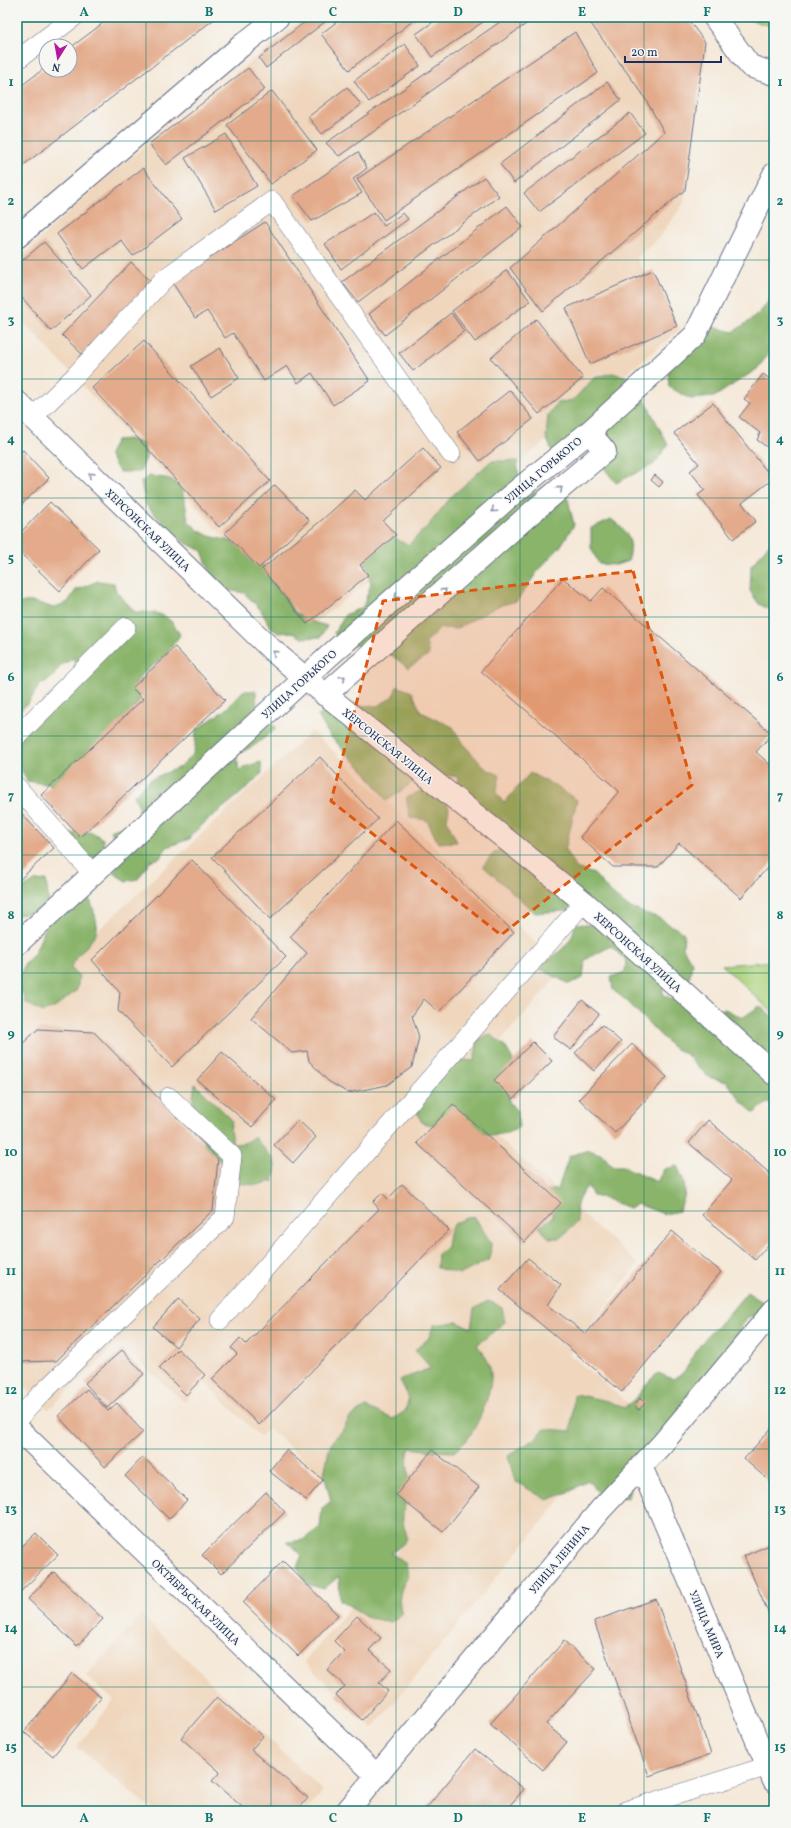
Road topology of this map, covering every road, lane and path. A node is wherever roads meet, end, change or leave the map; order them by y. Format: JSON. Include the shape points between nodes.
{"nodes":[{"id":1,"x":74,"y":17,"type":"edge"},
{"id":2,"x":278,"y":17,"type":"edge"},
{"id":3,"x":714,"y":17,"type":"edge"},
{"id":4,"x":17,"y":60,"type":"edge"},
{"id":5,"x":774,"y":74,"type":"edge"},
{"id":6,"x":774,"y":174,"type":"edge"},
{"id":7,"x":17,"y":236,"type":"edge"},
{"id":8,"x":17,"y":402,"type":"edge"},
{"id":9,"x":32,"y":418,"type":"junction"},
{"id":10,"x":589,"y":432,"type":"junction"},
{"id":11,"x":451,"y":454,"type":"dead end"},
{"id":12,"x":126,"y":627,"type":"dead end"},
{"id":13,"x":305,"y":678,"type":"junction"},
{"id":14,"x":325,"y":695,"type":"junction"},
{"id":15,"x":17,"y":736,"type":"edge"},
{"id":16,"x":17,"y":787,"type":"edge"},
{"id":17,"x":93,"y":874,"type":"junction"},
{"id":18,"x":584,"y":902,"type":"junction"},
{"id":19,"x":17,"y":944,"type":"edge"},
{"id":20,"x":774,"y":1074,"type":"edge"},
{"id":21,"x":169,"y":1097,"type":"dead end"},
{"id":22,"x":774,"y":1310,"type":"edge"},
{"id":23,"x":220,"y":1320,"type":"dead end"},
{"id":24,"x":17,"y":1420,"type":"edge"},
{"id":25,"x":17,"y":1428,"type":"edge"},
{"id":26,"x":641,"y":1466,"type":"junction"},
{"id":27,"x":771,"y":1774,"type":"edge"},
{"id":28,"x":376,"y":1775,"type":"junction"},
{"id":29,"x":347,"y":1811,"type":"edge"},
{"id":30,"x":625,"y":1811,"type":"edge"}],
"edges":[{"from":1,"to":4,"type":"lane"},
{"from":2,"to":7,"type":"street"},
{"from":3,"to":5,"type":"street","via":[[750,66]]},
{"from":6,"to":10,"type":"street","name":"УЛИЦА ГОРЬКОГО","via":[[695,335]]},
{"from":8,"to":9,"type":"street","name":"ХЕРСОНСКАЯ УЛИЦА"},
{"from":9,"to":11,"type":"lane","via":[[164,279],[272,200]]},
{"from":13,"to":9,"type":"street","name":"ХЕРСОНСКАЯ УЛИЦА","one_way":true,"via":[[266,644]]},
{"from":10,"to":13,"type":"street","name":"УЛИЦА ГОРЬКОГО","one_way":true,"via":[[509,497]]},
{"from":14,"to":10,"type":"street","name":"УЛИЦА ГОРЬКОГО","one_way":true,"via":[[605,451]]},
{"from":12,"to":15,"type":"lane"},
{"from":13,"to":14,"type":"street","name":"ХЕРСОНСКАЯ УЛИЦА"},
{"from":13,"to":17,"type":"street","name":"УЛИЦА ГОРЬКОГО"},
{"from":14,"to":18,"type":"street","name":"ХЕРСОНСКАЯ УЛИЦА"},
{"from":16,"to":17,"type":"lane"},
{"from":17,"to":19,"type":"street","name":"УЛИЦА ГОРЬКОГО"},
{"from":18,"to":20,"type":"street","name":"ХЕРСОНСКАЯ УЛИЦА"},
{"from":18,"to":23,"type":"lane"},
{"from":21,"to":24,"type":"lane","via":[[232,1156],[225,1217]]},
{"from":22,"to":26,"type":"street","name":"УЛИЦА ЛЕНИНА"},
{"from":25,"to":28,"type":"street","name":"ОКТЯБРЬСКАЯ УЛИЦА"},
{"from":26,"to":27,"type":"street","name":"УЛИЦА МИРА"},
{"from":26,"to":28,"type":"street","name":"УЛИЦА ЛЕНИНА","via":[[596,1515]]},
{"from":27,"to":30,"type":"lane"},
{"from":28,"to":29,"type":"street","name":"УЛИЦА ЛЕНИНА"}]}
